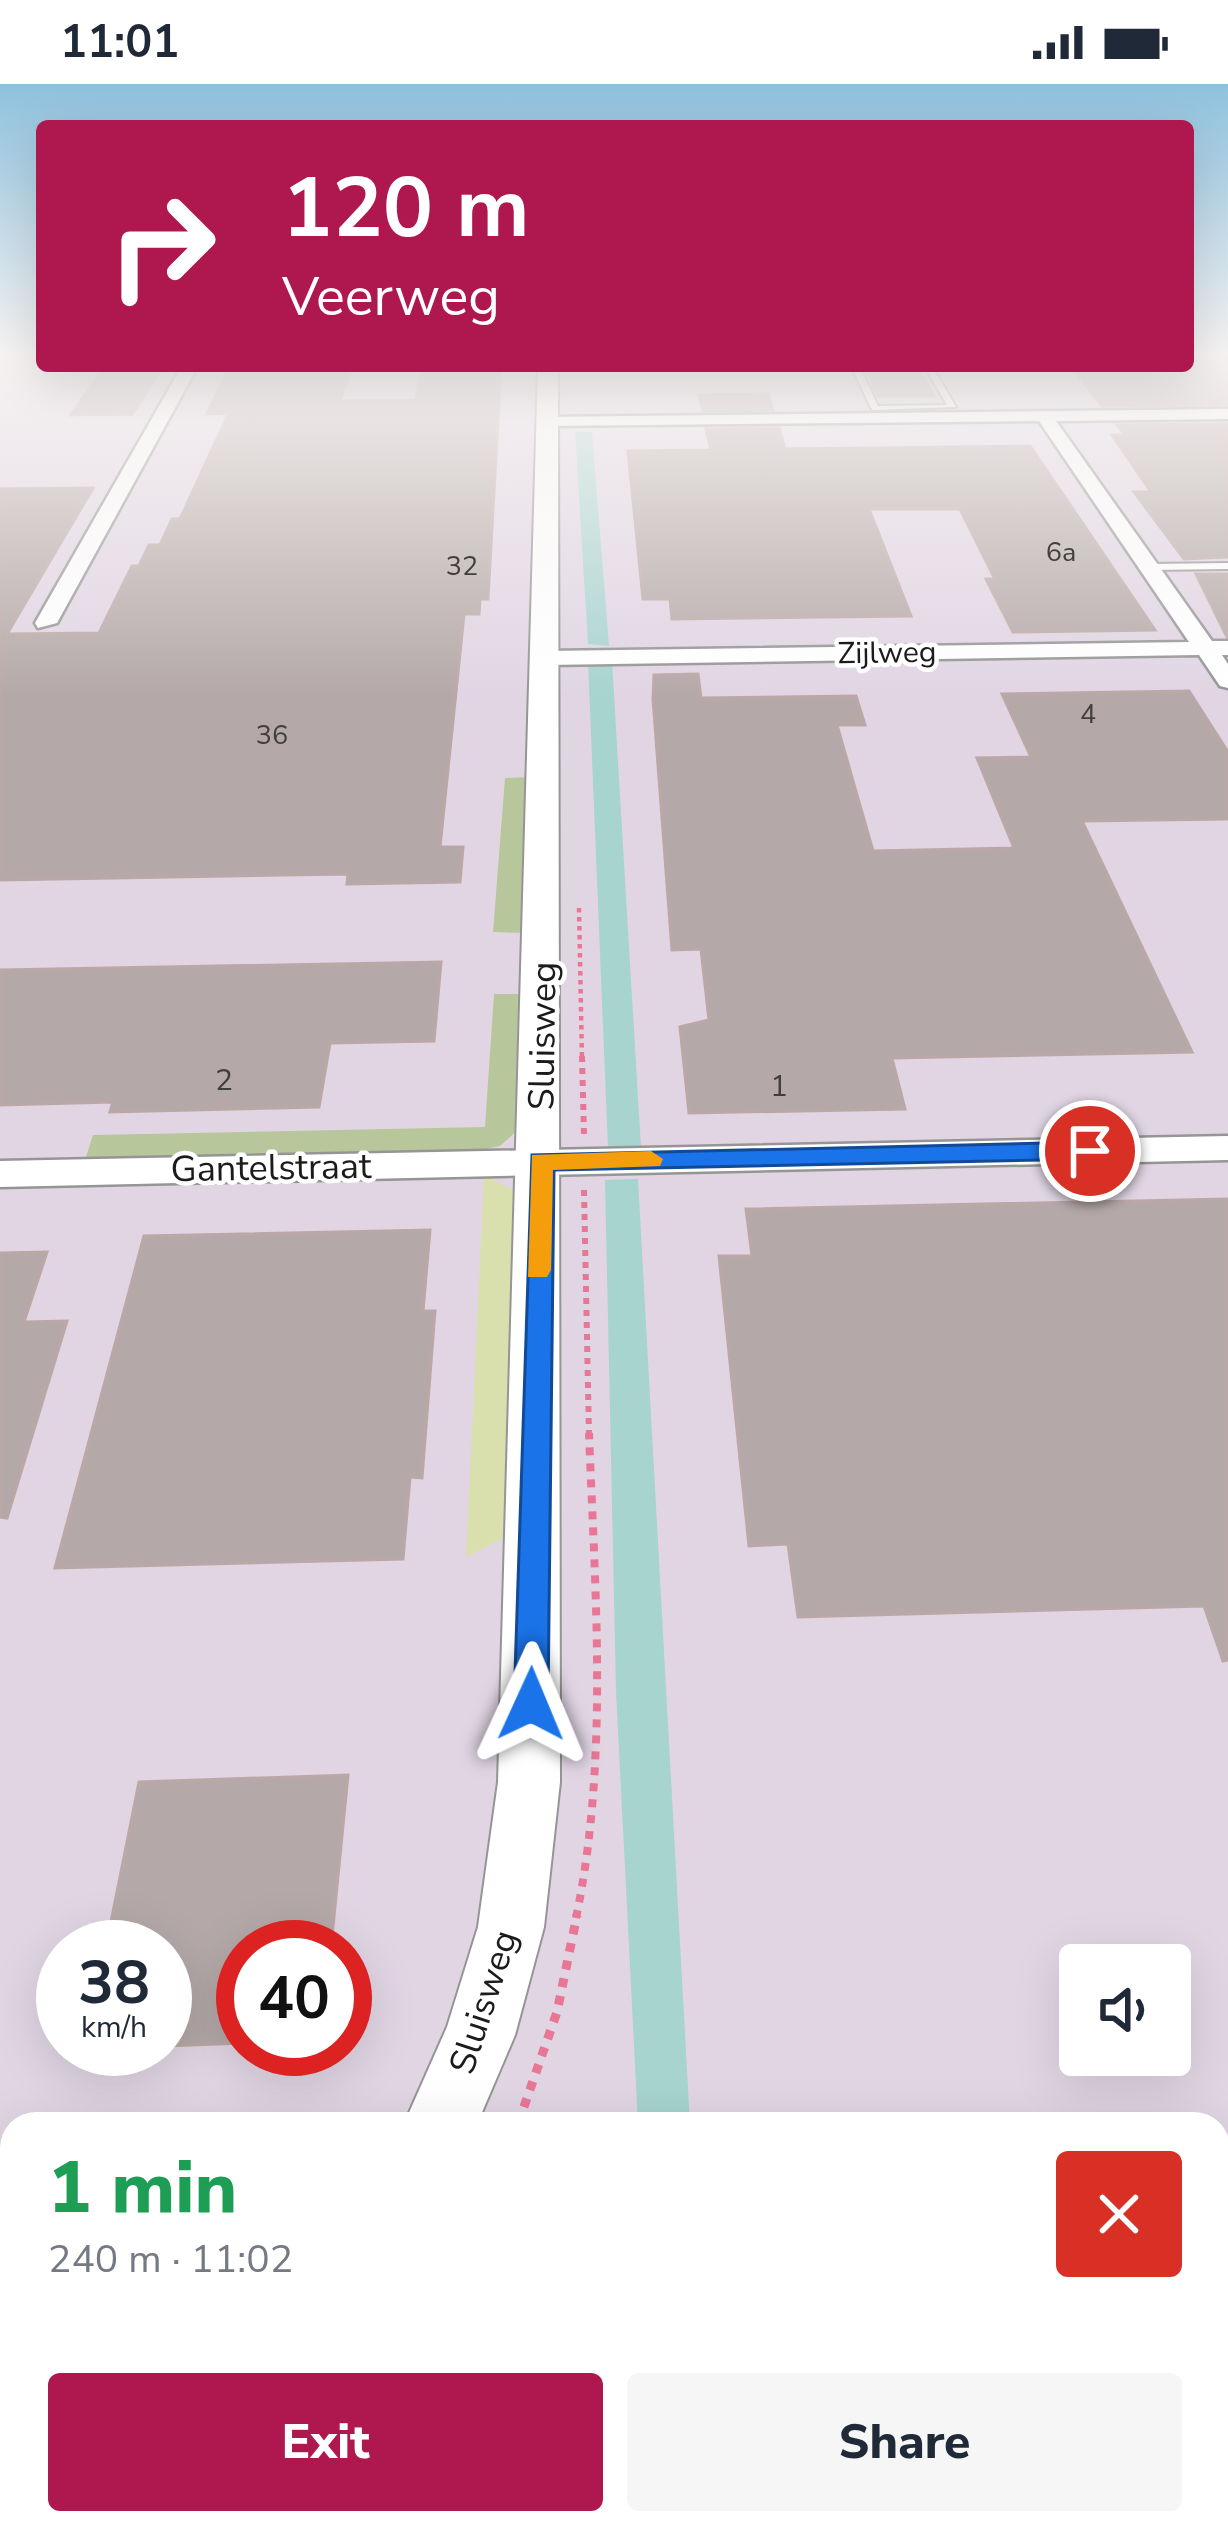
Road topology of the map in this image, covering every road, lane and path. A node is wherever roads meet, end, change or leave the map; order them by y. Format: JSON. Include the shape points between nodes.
{"nodes":[{"id":1,"x":133,"y":468,"type":"edge"},
{"id":2,"x":548,"y":468,"type":"edge"},
{"id":3,"x":1080,"y":468,"type":"edge"},
{"id":4,"x":1228,"y":566,"type":"edge"},
{"id":5,"x":1148,"y":567,"type":"junction"},
{"id":6,"x":46,"y":623,"type":"dead end"},
{"id":7,"x":1217,"y":648,"type":"edge"},
{"id":8,"x":547,"y":658,"type":"junction"},
{"id":9,"x":1228,"y":681,"type":"edge"},
{"id":10,"x":1228,"y":1148,"type":"edge"},
{"id":11,"x":541,"y":1161,"type":"junction"},
{"id":12,"x":0,"y":1174,"type":"edge"},
{"id":13,"x":445,"y":2112,"type":"edge"}],
"edges":[{"from":1,"to":6,"type":"street"},
{"from":2,"to":8,"type":"street","name":"Sluisweg"},
{"from":3,"to":5,"type":"street"},
{"from":4,"to":5,"type":"lane"},
{"from":5,"to":7,"type":"street"},
{"from":7,"to":8,"type":"street","name":"Zijlweg"},
{"from":7,"to":9,"type":"street"},
{"from":8,"to":11,"type":"street","name":"Sluisweg"},
{"from":10,"to":11,"type":"street","name":"Gantelstraat"},
{"from":11,"to":12,"type":"street","name":"Gantelstraat"},
{"from":11,"to":13,"type":"street","name":"Sluisweg","via":[[529,1782],[511,1927],[480,2035]]}]}
